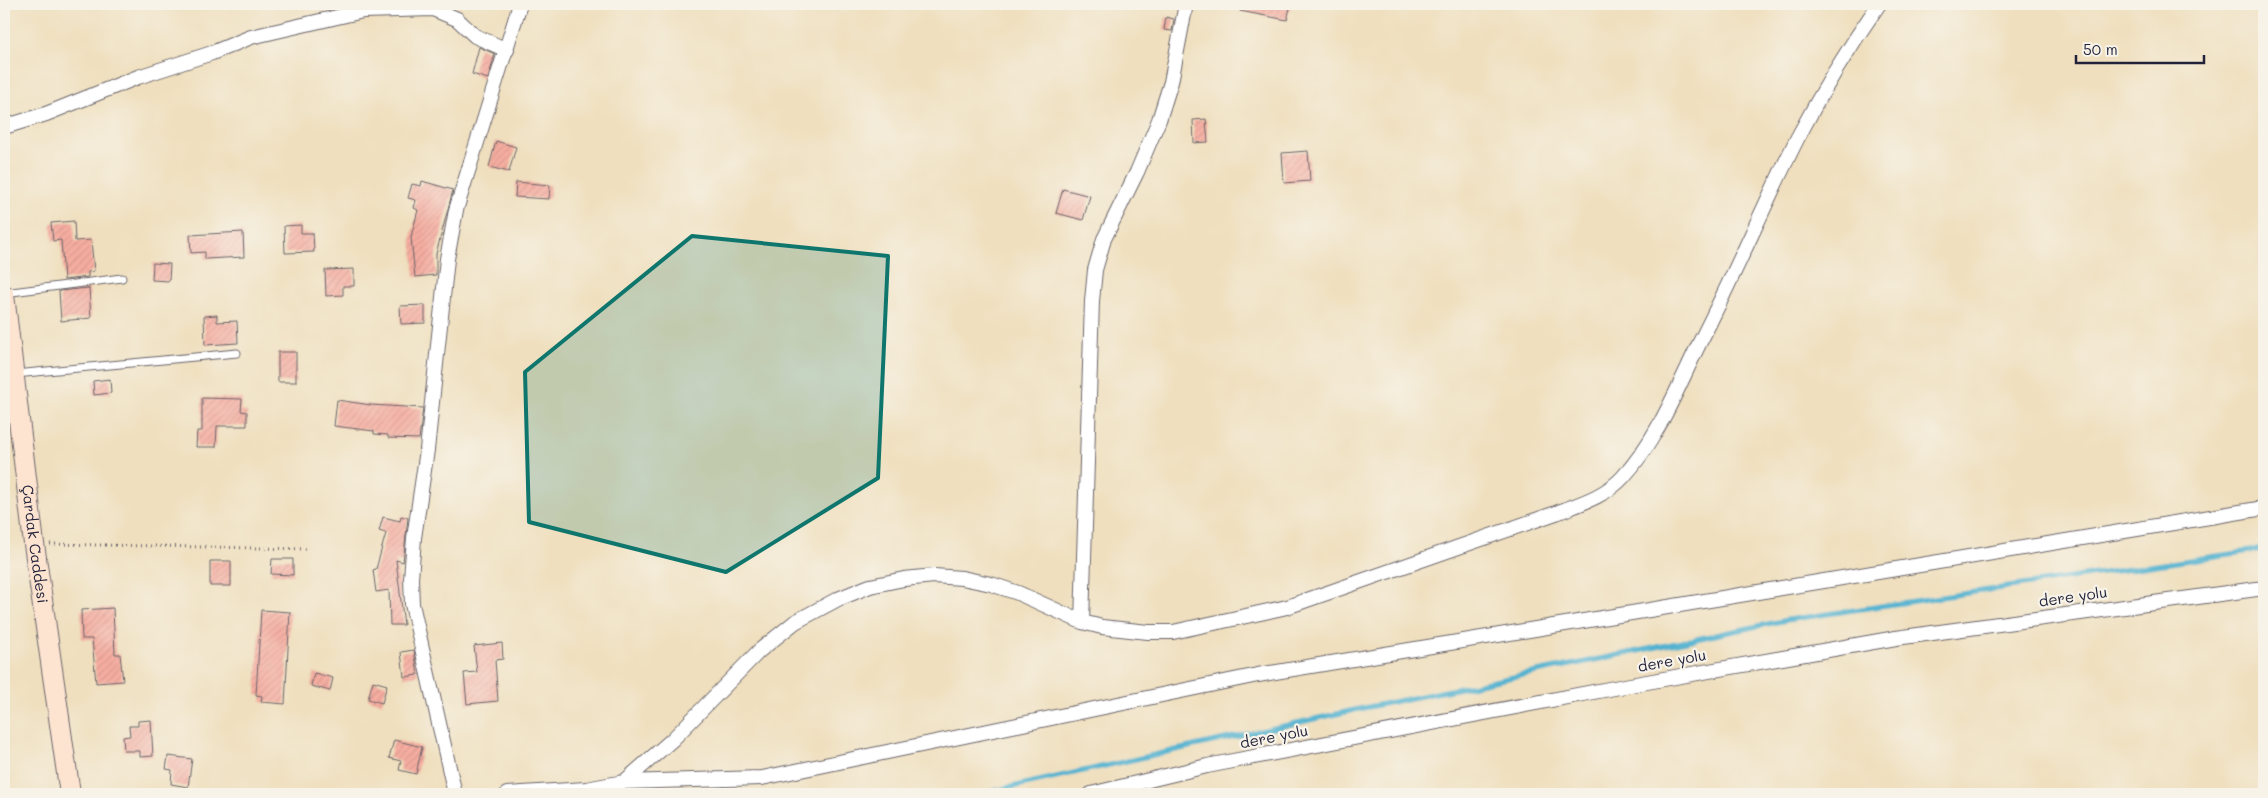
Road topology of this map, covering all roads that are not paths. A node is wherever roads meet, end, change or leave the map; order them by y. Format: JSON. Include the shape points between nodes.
{"nodes":[{"id":1,"x":520,"y":4,"type":"edge"},
{"id":2,"x":1186,"y":4,"type":"edge"},
{"id":3,"x":1879,"y":4,"type":"edge"},
{"id":4,"x":507,"y":50,"type":"junction"},
{"id":5,"x":4,"y":127,"type":"edge"},
{"id":6,"x":122,"y":278,"type":"dead end"},
{"id":7,"x":4,"y":294,"type":"edge"},
{"id":8,"x":237,"y":353,"type":"dead end"},
{"id":9,"x":14,"y":374,"type":"junction"},
{"id":10,"x":2264,"y":508,"type":"edge"},
{"id":11,"x":2264,"y":588,"type":"edge"},
{"id":12,"x":1082,"y":622,"type":"junction"},
{"id":13,"x":624,"y":782,"type":"junction"},
{"id":14,"x":69,"y":789,"type":"edge"},
{"id":15,"x":455,"y":794,"type":"edge"},
{"id":16,"x":507,"y":794,"type":"edge"},
{"id":17,"x":1090,"y":794,"type":"edge"}],
"edges":[{"from":1,"to":4,"type":"street"},
{"from":2,"to":12,"type":"street","via":[[1171,82],[1159,120],[1104,239],[1095,270]]},
{"from":3,"to":12,"type":"street","via":[[1797,139],[1652,437],[1621,479],[1578,504],[1287,607],[1173,632],[1121,630]]},
{"from":4,"to":5,"type":"street","via":[[475,36],[457,19],[433,9],[363,11],[251,37]]},
{"from":4,"to":15,"type":"street","via":[[456,210],[447,259],[411,580],[412,604]]},
{"from":6,"to":7,"type":"lane"},
{"from":7,"to":9,"type":"main road","name":"Çardak Caddesi"},
{"from":8,"to":9,"type":"lane"},
{"from":9,"to":14,"type":"main road","name":"Çardak Caddesi","via":[[34,544]]},
{"from":10,"to":13,"type":"street","via":[[1258,675],[762,778]]},
{"from":11,"to":17,"type":"street","name":"dere yolu","via":[[1896,638],[1246,759]]},
{"from":12,"to":13,"type":"street","via":[[1018,593],[962,578],[934,576],[870,586],[795,622],[759,651],[673,739]]},
{"from":13,"to":16,"type":"street","via":[[586,789]]}]}
